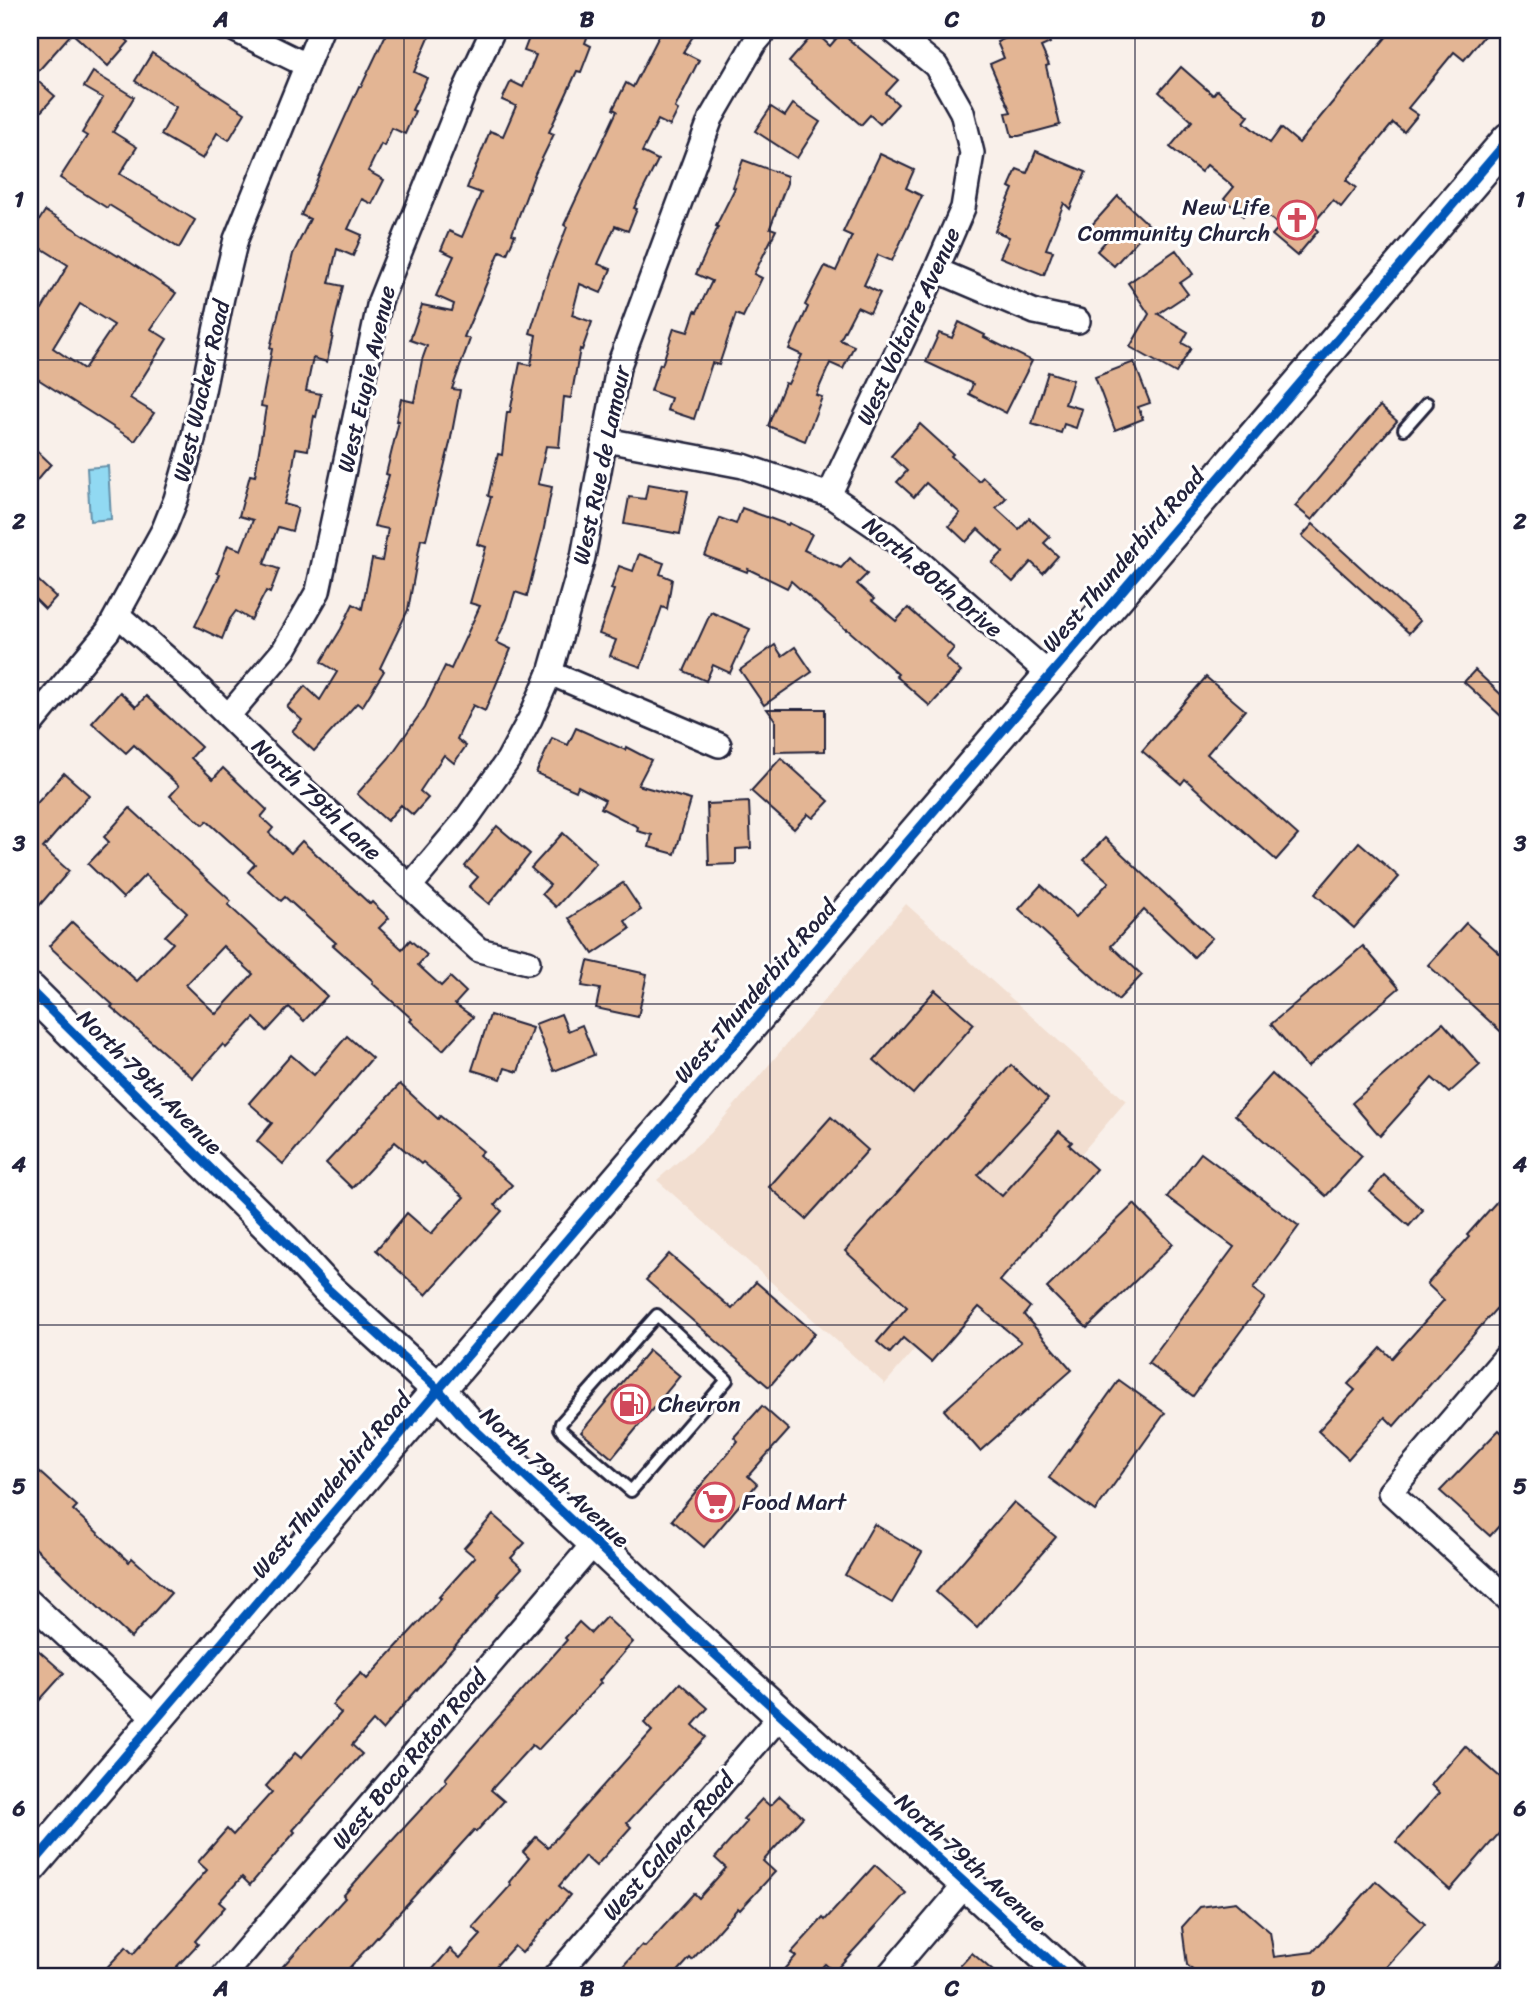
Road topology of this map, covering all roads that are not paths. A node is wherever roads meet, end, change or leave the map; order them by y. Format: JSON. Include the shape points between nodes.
{"nodes":[{"id":1,"x":234,"y":30,"type":"edge"},
{"id":2,"x":321,"y":30,"type":"edge"},
{"id":3,"x":493,"y":30,"type":"edge"},
{"id":4,"x":766,"y":30,"type":"edge"},
{"id":5,"x":892,"y":30,"type":"edge"},
{"id":6,"x":306,"y":65,"type":"junction"},
{"id":7,"x":1509,"y":139,"type":"edge"},
{"id":8,"x":936,"y":270,"type":"junction"},
{"id":9,"x":1077,"y":321,"type":"dead end"},
{"id":10,"x":1427,"y":403,"type":"dead end"},
{"id":11,"x":1405,"y":429,"type":"dead end"},
{"id":12,"x":606,"y":440,"type":"junction"},
{"id":13,"x":829,"y":495,"type":"junction"},
{"id":14,"x":118,"y":615,"type":"junction"},
{"id":15,"x":550,"y":673,"type":"junction"},
{"id":16,"x":1050,"y":675,"type":"junction"},
{"id":17,"x":228,"y":716,"type":"junction"},
{"id":18,"x":30,"y":725,"type":"edge"},
{"id":19,"x":719,"y":745,"type":"dead end"},
{"id":20,"x":411,"y":885,"type":"junction"},
{"id":21,"x":528,"y":962,"type":"dead end"},
{"id":22,"x":30,"y":990,"type":"edge"},
{"id":23,"x":657,"y":1315,"type":"joint"},
{"id":24,"x":1509,"y":1353,"type":"edge"},
{"id":25,"x":438,"y":1389,"type":"junction"},
{"id":26,"x":595,"y":1542,"type":"junction"},
{"id":27,"x":1509,"y":1600,"type":"edge"},
{"id":28,"x":30,"y":1602,"type":"edge"},
{"id":29,"x":781,"y":1715,"type":"junction"},
{"id":30,"x":156,"y":1720,"type":"junction"},
{"id":31,"x":30,"y":1867,"type":"edge"},
{"id":32,"x":966,"y":1884,"type":"junction"},
{"id":33,"x":1509,"y":1971,"type":"edge"},
{"id":34,"x":223,"y":1977,"type":"edge"},
{"id":35,"x":555,"y":1977,"type":"edge"},
{"id":36,"x":887,"y":1977,"type":"edge"},
{"id":37,"x":1068,"y":1977,"type":"edge"},
{"id":38,"x":1504,"y":1977,"type":"edge"}],
"edges":[{"from":1,"to":6,"type":"street"},
{"from":2,"to":6,"type":"street","name":"West Wacker Road"},
{"from":3,"to":17,"type":"street","name":"West Eugie Avenue","via":[[380,301],[317,591],[284,650]]},
{"from":4,"to":12,"type":"street","name":"West Rue de Lamour","via":[[711,118],[618,368]]},
{"from":5,"to":8,"type":"street","name":"West Voltaire Avenue","via":[[936,66],[962,111],[972,153],[963,208]]},
{"from":6,"to":14,"type":"street","name":"West Wacker Road","via":[[236,239],[176,499]]},
{"from":7,"to":16,"type":"main road","name":"West Thunderbird Road"},
{"from":8,"to":9,"type":"street","via":[[1035,312]]},
{"from":8,"to":13,"type":"street","name":"West Voltaire Avenue"},
{"from":10,"to":11,"type":"lane"},
{"from":12,"to":13,"type":"street","name":"North 80th Drive","via":[[743,466]]},
{"from":12,"to":15,"type":"street","name":"West Rue de Lamour","via":[[583,557]]},
{"from":13,"to":16,"type":"street","name":"North 80th Drive","via":[[887,534]]},
{"from":14,"to":17,"type":"street","name":"North 79th Lane"},
{"from":14,"to":18,"type":"street","name":"West Wacker Road"},
{"from":15,"to":19,"type":"street"},
{"from":15,"to":20,"type":"street","name":"West Rue de Lamour","via":[[508,760]]},
{"from":16,"to":25,"type":"main road","name":"West Thunderbird Road"},
{"from":17,"to":20,"type":"street","name":"North 79th Lane"},
{"from":20,"to":21,"type":"street","name":"North 79th Lane","via":[[479,950]]},
{"from":22,"to":25,"type":"main road","name":"North 79th Avenue","via":[[328,1289]]},
{"from":23,"to":23,"type":"lane","via":[[727,1380],[631,1491],[560,1428]]},
{"from":24,"to":27,"type":"street","via":[[1390,1492]]},
{"from":25,"to":26,"type":"main road","name":"North 79th Avenue"},
{"from":25,"to":30,"type":"main road","name":"West Thunderbird Road"},
{"from":26,"to":29,"type":"main road","name":"North 79th Avenue"},
{"from":26,"to":34,"type":"street","name":"West Boca Raton Road"},
{"from":28,"to":30,"type":"street"},
{"from":29,"to":32,"type":"main road","name":"North 79th Avenue"},
{"from":29,"to":35,"type":"street","name":"West Calavar Road"},
{"from":30,"to":31,"type":"main road","name":"West Thunderbird Road"},
{"from":32,"to":36,"type":"street"},
{"from":32,"to":37,"type":"main road","name":"North 79th Avenue"},
{"from":33,"to":38,"type":"street"}]}
